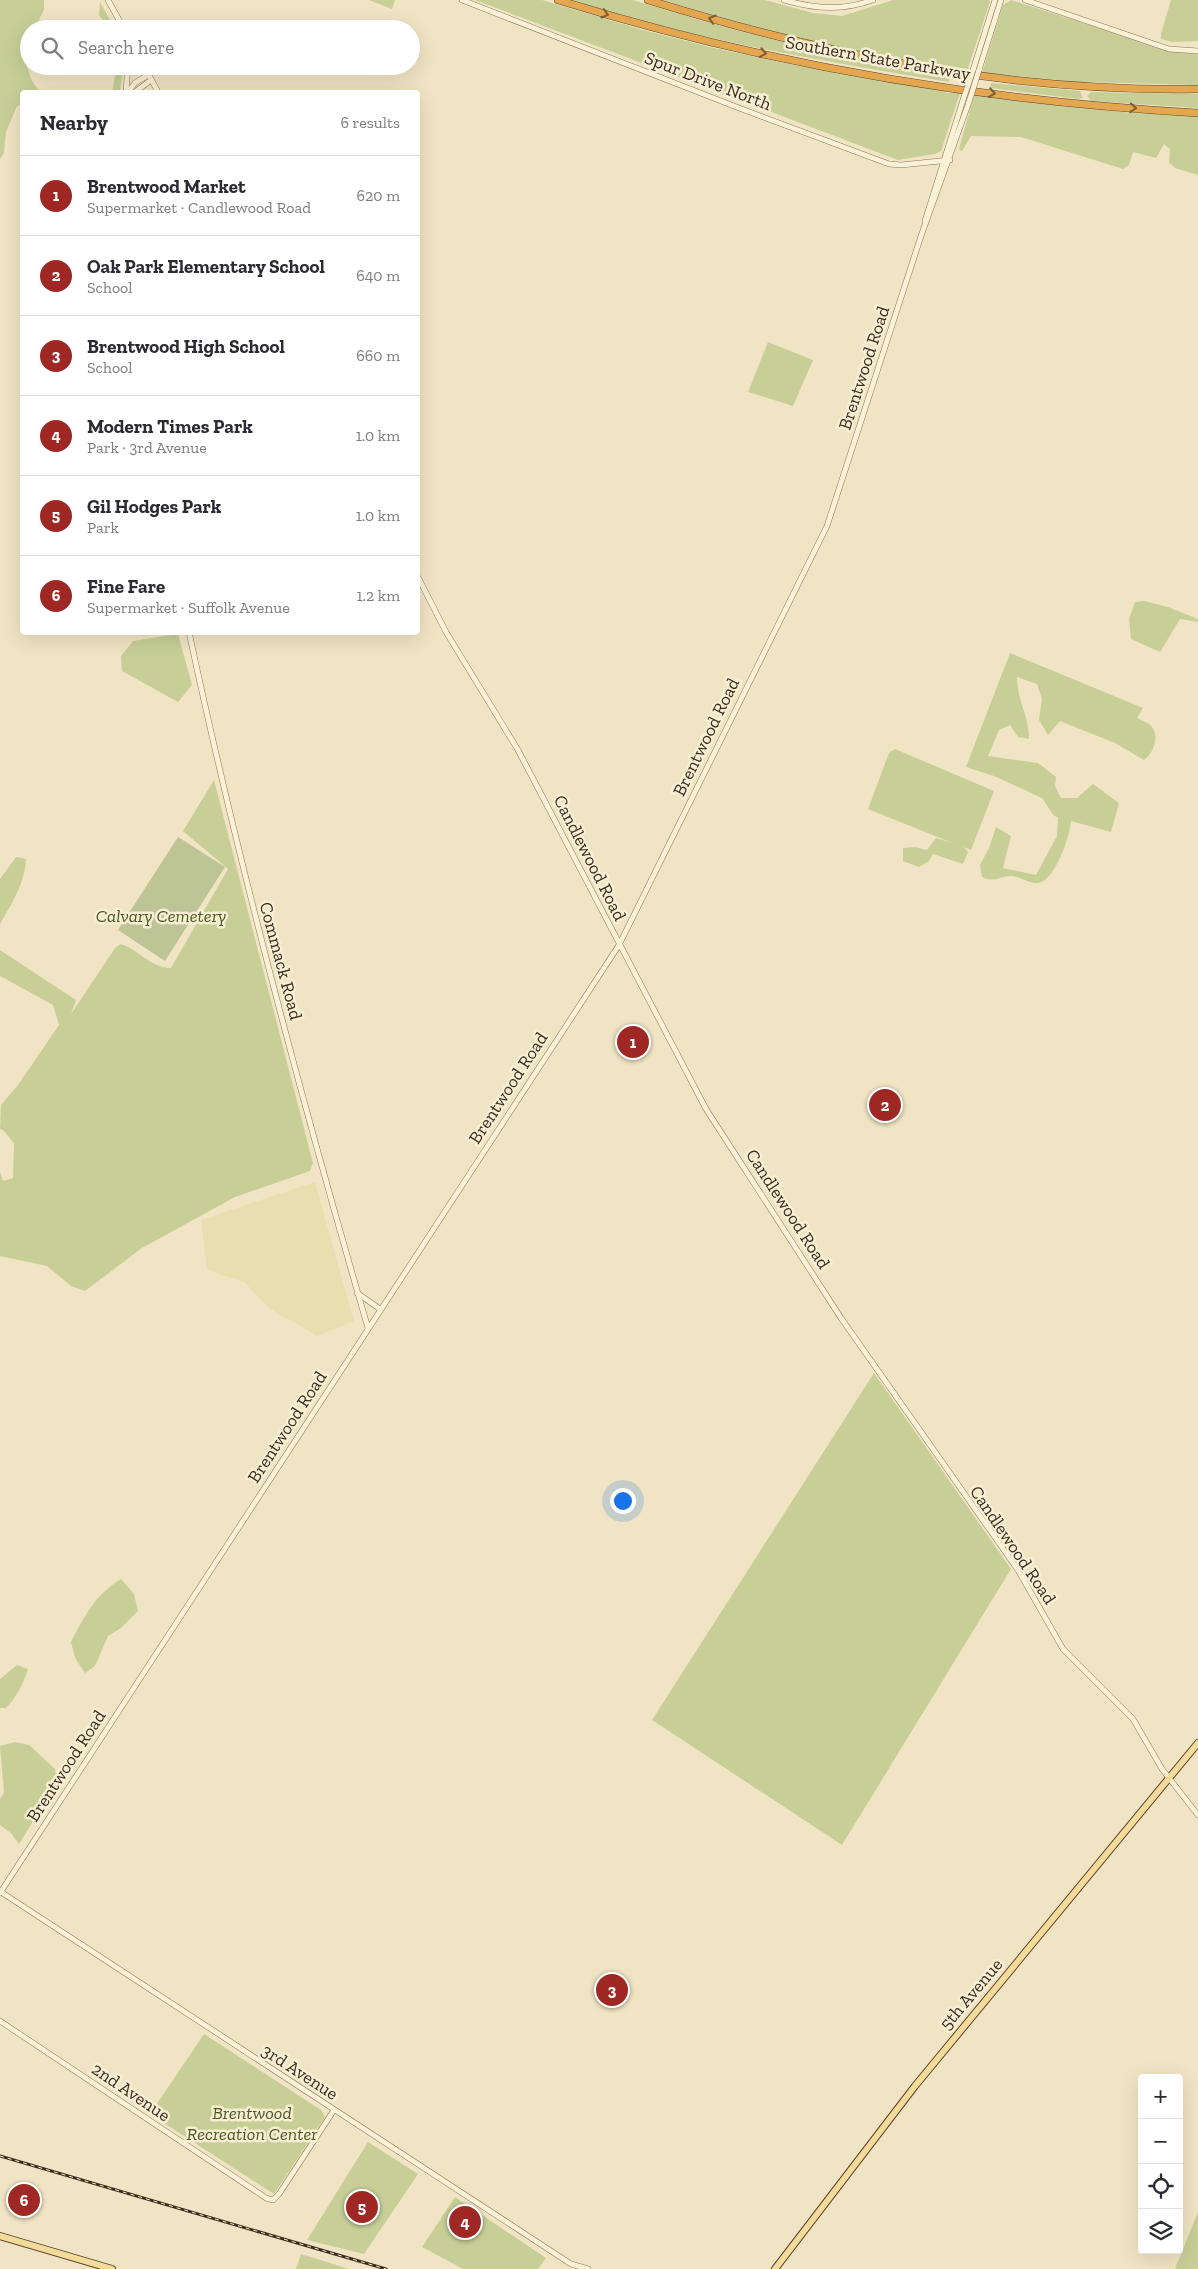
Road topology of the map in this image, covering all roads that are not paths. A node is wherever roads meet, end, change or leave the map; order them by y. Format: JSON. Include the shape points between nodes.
{"nodes":[{"id":1,"x":108,"y":0,"type":"edge"},
{"id":2,"x":462,"y":0,"type":"edge"},
{"id":3,"x":558,"y":0,"type":"edge"},
{"id":4,"x":648,"y":0,"type":"edge"},
{"id":5,"x":784,"y":0,"type":"edge"},
{"id":6,"x":873,"y":0,"type":"edge"},
{"id":7,"x":995,"y":0,"type":"edge"},
{"id":8,"x":1001,"y":0,"type":"edge"},
{"id":9,"x":1025,"y":0,"type":"edge"},
{"id":10,"x":119,"y":20,"type":"edge"},
{"id":11,"x":1198,"y":51,"type":"edge"},
{"id":12,"x":976,"y":70,"type":"junction"},
{"id":13,"x":128,"y":75,"type":"edge"},
{"id":14,"x":150,"y":77,"type":"junction"},
{"id":15,"x":1198,"y":89,"type":"edge"},
{"id":16,"x":127,"y":90,"type":"edge"},
{"id":17,"x":129,"y":90,"type":"edge"},
{"id":18,"x":137,"y":90,"type":"edge"},
{"id":19,"x":157,"y":90,"type":"edge"},
{"id":20,"x":966,"y":101,"type":"junction"},
{"id":21,"x":1198,"y":112,"type":"edge"},
{"id":22,"x":943,"y":160,"type":"junction"},
{"id":23,"x":950,"y":160,"type":"junction"},
{"id":24,"x":922,"y":236,"type":"junction"},
{"id":25,"x":420,"y":581,"type":"edge"},
{"id":26,"x":191,"y":635,"type":"edge"},
{"id":27,"x":619,"y":945,"type":"junction"},
{"id":28,"x":357,"y":1293,"type":"junction"},
{"id":29,"x":380,"y":1309,"type":"junction"},
{"id":30,"x":368,"y":1328,"type":"junction"},
{"id":31,"x":1198,"y":1744,"type":"edge"},
{"id":32,"x":1169,"y":1779,"type":"junction"},
{"id":33,"x":1198,"y":1815,"type":"edge"},
{"id":34,"x":0,"y":1893,"type":"edge"},
{"id":35,"x":0,"y":2021,"type":"edge"},
{"id":36,"x":334,"y":2110,"type":"junction"},
{"id":37,"x":0,"y":2236,"type":"edge"},
{"id":38,"x":112,"y":2269,"type":"edge"},
{"id":39,"x":588,"y":2269,"type":"edge"},
{"id":40,"x":775,"y":2269,"type":"edge"}],
"edges":[{"from":1,"to":10,"type":"street"},
{"from":2,"to":22,"type":"street","name":"Spur Drive North","via":[[875,159],[901,165]]},
{"from":3,"to":21,"type":"highway","name":"Southern State Parkway","one_way":true,"via":[[721,45],[897,79],[1019,96]]},
{"from":15,"to":4,"type":"highway","name":"Southern State Parkway","one_way":true,"via":[[1087,87],[938,71],[786,40]]},
{"from":5,"to":6,"type":"street","via":[[828,9],[856,6]]},
{"from":7,"to":12,"type":"street","name":"Brentwood Road"},
{"from":8,"to":12,"type":"street","name":"Brentwood Road"},
{"from":9,"to":11,"type":"street","via":[[1169,49]]},
{"from":12,"to":20,"type":"street","name":"Brentwood Road","bridge":true},
{"from":13,"to":16,"type":"street"},
{"from":14,"to":17,"type":"street"},
{"from":14,"to":18,"type":"street"},
{"from":14,"to":19,"type":"street"},
{"from":20,"to":22,"type":"street","name":"Brentwood Road"},
{"from":20,"to":23,"type":"street","name":"Brentwood Road"},
{"from":22,"to":23,"type":"street","name":"Spur Drive North"},
{"from":22,"to":24,"type":"street","name":"Brentwood Road"},
{"from":23,"to":24,"type":"street","name":"Brentwood Road"},
{"from":24,"to":27,"type":"street","name":"Brentwood Road","via":[[827,526]]},
{"from":25,"to":27,"type":"street","name":"Candlewood Road","via":[[446,632],[518,750]]},
{"from":26,"to":28,"type":"street","name":"Commack Road","via":[[250,896]]},
{"from":27,"to":29,"type":"street","name":"Brentwood Road"},
{"from":27,"to":32,"type":"street","name":"Candlewood Road","via":[[706,1109],[841,1318],[1018,1570],[1063,1649],[1133,1719]]},
{"from":28,"to":29,"type":"street"},
{"from":28,"to":30,"type":"street","name":"Commack Road"},
{"from":29,"to":30,"type":"street","name":"Brentwood Road"},
{"from":30,"to":34,"type":"street","name":"Brentwood Road"},
{"from":31,"to":32,"type":"main road","name":"5th Avenue"},
{"from":32,"to":33,"type":"street","name":"Candlewood Road"},
{"from":32,"to":40,"type":"main road","name":"5th Avenue","via":[[915,2086]]},
{"from":34,"to":36,"type":"street","name":"3rd Avenue"},
{"from":35,"to":36,"type":"street","name":"2nd Avenue","via":[[273,2200]]},
{"from":36,"to":39,"type":"street","name":"3rd Avenue","via":[[571,2264]]},
{"from":37,"to":38,"type":"main road"}]}
